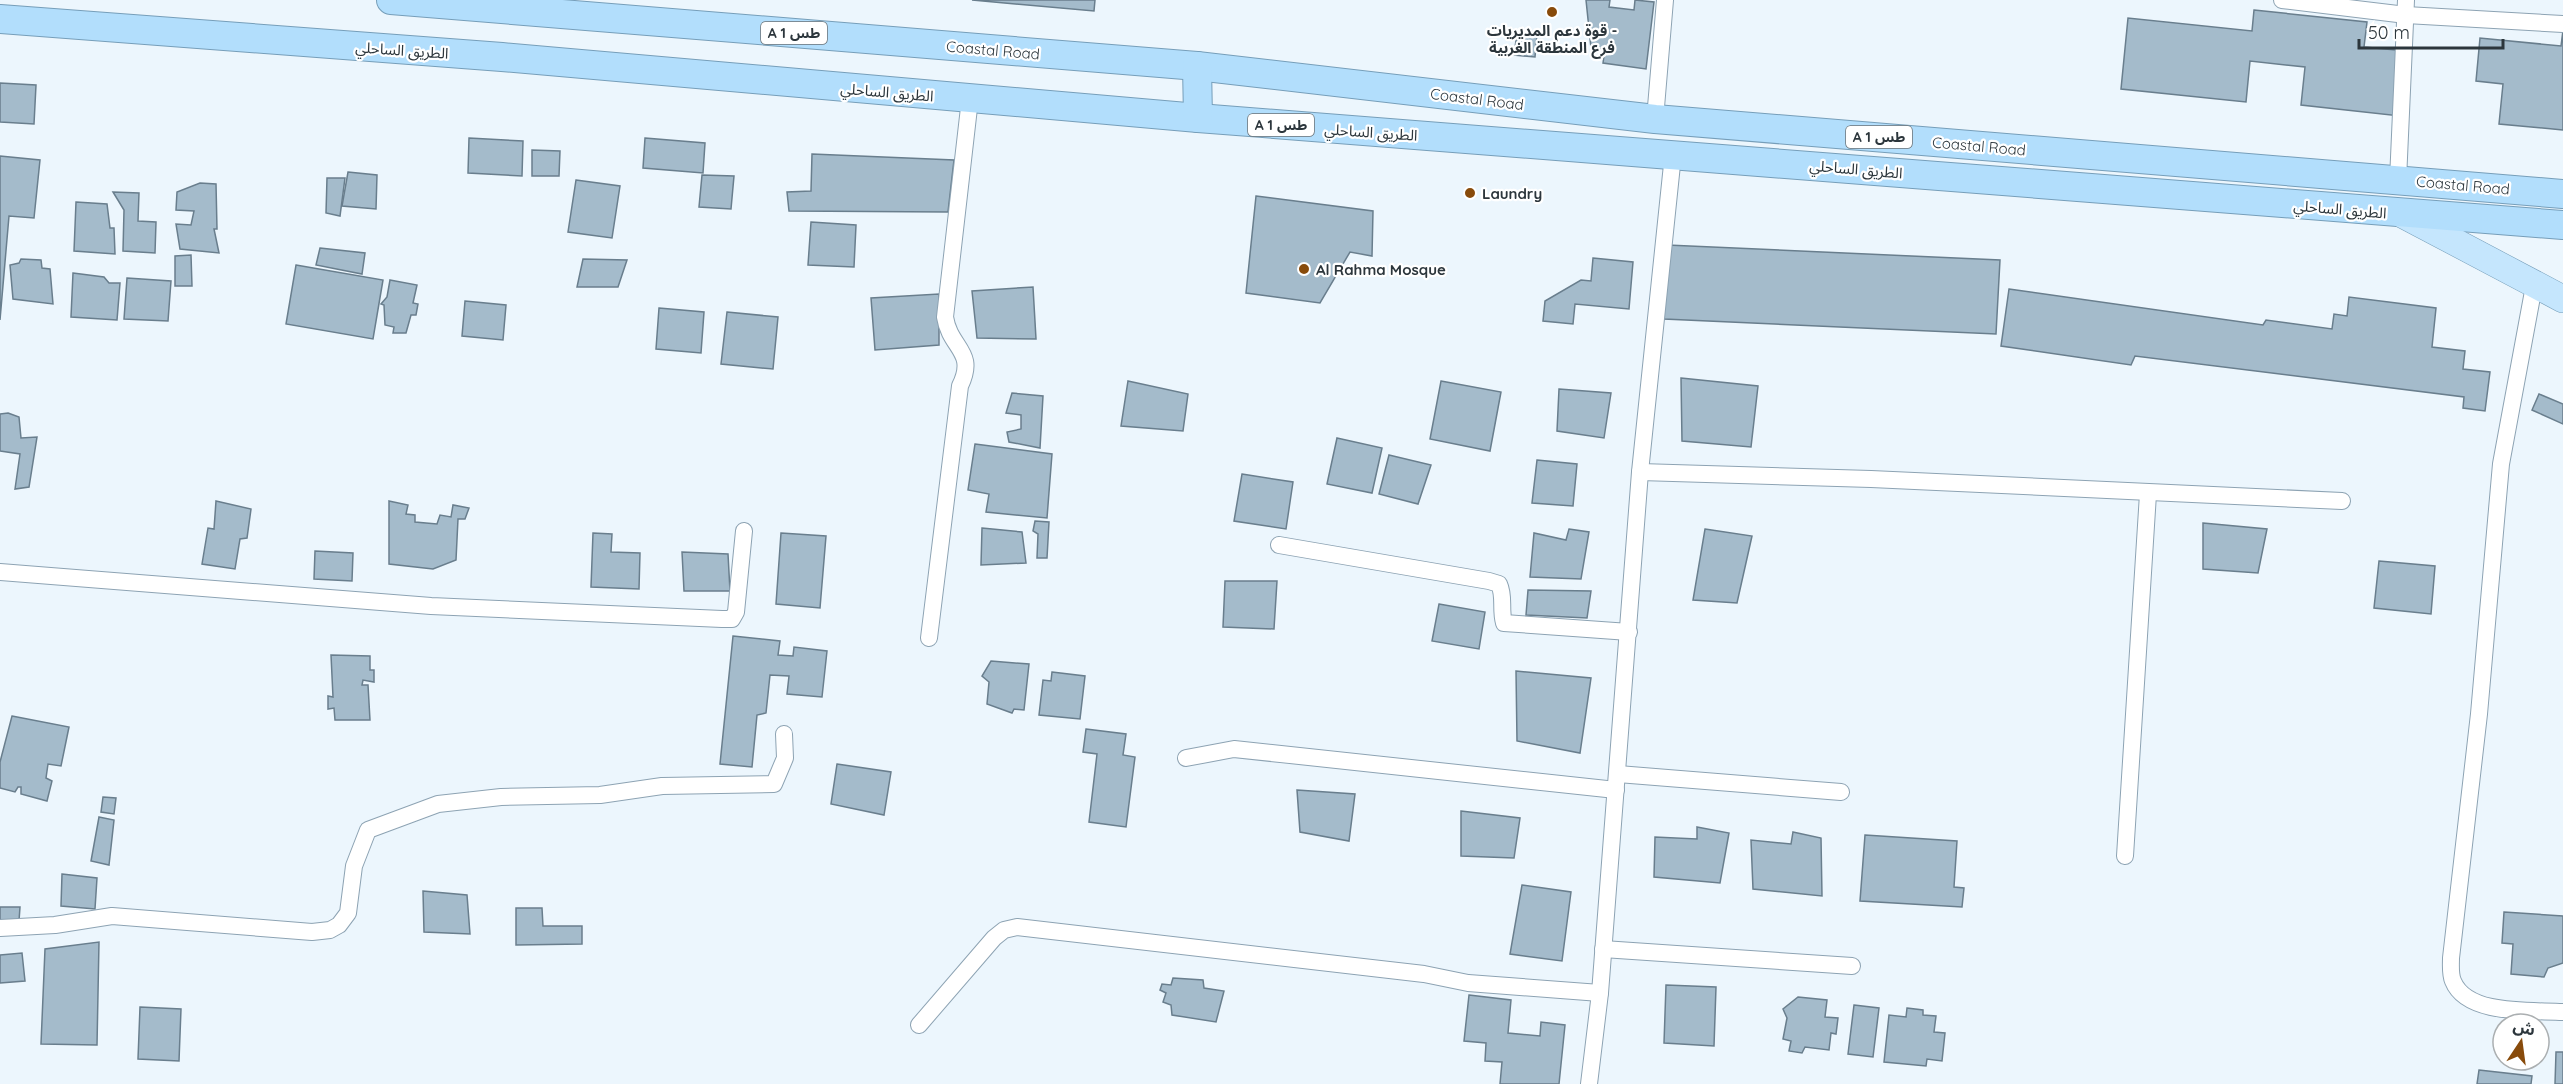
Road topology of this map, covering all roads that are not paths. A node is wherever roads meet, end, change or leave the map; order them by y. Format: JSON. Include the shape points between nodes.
{"nodes":[{"id":1,"x":391,"y":0,"type":"edge"},
{"id":2,"x":1665,"y":0,"type":"edge"},
{"id":3,"x":2282,"y":0,"type":"edge"},
{"id":4,"x":2406,"y":8,"type":"edge"},
{"id":5,"x":0,"y":19,"type":"edge"},
{"id":6,"x":2563,"y":24,"type":"edge"},
{"id":7,"x":1197,"y":66,"type":"junction"},
{"id":8,"x":970,"y":99,"type":"junction"},
{"id":9,"x":1198,"y":118,"type":"junction"},
{"id":10,"x":1655,"y":119,"type":"junction"},
{"id":11,"x":1673,"y":155,"type":"junction"},
{"id":12,"x":2398,"y":180,"type":"junction"},
{"id":13,"x":2563,"y":194,"type":"edge"},
{"id":14,"x":2402,"y":214,"type":"junction"},
{"id":15,"x":2563,"y":225,"type":"edge"},
{"id":16,"x":2534,"y":286,"type":"junction"},
{"id":17,"x":2563,"y":299,"type":"edge"},
{"id":18,"x":1640,"y":472,"type":"junction"},
{"id":19,"x":2148,"y":494,"type":"junction"},
{"id":20,"x":2342,"y":501,"type":"dead end"},
{"id":21,"x":744,"y":531,"type":"dead end"},
{"id":22,"x":1279,"y":545,"type":"dead end"},
{"id":23,"x":0,"y":572,"type":"edge"},
{"id":24,"x":1629,"y":632,"type":"junction"},
{"id":25,"x":929,"y":638,"type":"dead end"},
{"id":26,"x":784,"y":734,"type":"dead end"},
{"id":27,"x":1186,"y":758,"type":"dead end"},
{"id":28,"x":1617,"y":782,"type":"junction"},
{"id":29,"x":1842,"y":792,"type":"dead end"},
{"id":30,"x":2125,"y":856,"type":"dead end"},
{"id":31,"x":0,"y":928,"type":"edge"},
{"id":32,"x":1603,"y":949,"type":"junction"},
{"id":33,"x":1851,"y":966,"type":"dead end"},
{"id":34,"x":1600,"y":993,"type":"junction"},
{"id":35,"x":2563,"y":1012,"type":"edge"},
{"id":36,"x":919,"y":1025,"type":"dead end"},
{"id":37,"x":1588,"y":1084,"type":"edge"}],
"edges":[{"from":1,"to":7,"type":"highway","name":"Coastal Road","number":"A 1 طس"},
{"from":2,"to":10,"type":"street"},
{"from":3,"to":4,"type":"street"},
{"from":4,"to":6,"type":"street"},
{"from":4,"to":12,"type":"street"},
{"from":5,"to":8,"type":"highway","name":"الطريق الساحلي","number":"A 1 طس","via":[[502,57]]},
{"from":7,"to":9,"type":"highway"},
{"from":7,"to":10,"type":"highway","name":"Coastal Road","number":"A 1 طس"},
{"from":8,"to":9,"type":"highway","name":"الطريق الساحلي","number":"A 1 طس"},
{"from":8,"to":25,"type":"street","via":[[945,317],[947,331],[967,368],[960,386]]},
{"from":9,"to":11,"type":"highway","name":"الطريق الساحلي","number":"A 1 طس"},
{"from":10,"to":12,"type":"highway","name":"Coastal Road","number":"A 1 طس"},
{"from":11,"to":14,"type":"highway","name":"الطريق الساحلي","number":"A 1 طس"},
{"from":11,"to":18,"type":"street"},
{"from":12,"to":13,"type":"highway","name":"Coastal Road","number":"A 1 طس"},
{"from":14,"to":15,"type":"highway","name":"الطريق الساحلي","number":"A 1 طس"},
{"from":14,"to":16,"type":"main road"},
{"from":16,"to":17,"type":"main road"},
{"from":16,"to":35,"type":"street","via":[[2501,464],[2479,714],[2451,958],[2453,980],[2468,1000],[2481,1006]]},
{"from":18,"to":19,"type":"street","via":[[1871,479]]},
{"from":18,"to":24,"type":"street"},
{"from":19,"to":20,"type":"street"},
{"from":19,"to":30,"type":"street"},
{"from":21,"to":23,"type":"street","via":[[736,612],[732,619],[431,606]]},
{"from":22,"to":24,"type":"street","via":[[1489,580],[1499,584],[1503,593],[1504,622]]},
{"from":24,"to":28,"type":"street"},
{"from":26,"to":31,"type":"street","via":[[786,758],[774,784],[662,786],[600,795],[501,797],[438,804],[368,830],[354,866],[348,913],[330,930],[312,932],[112,916]]},
{"from":27,"to":28,"type":"street","via":[[1234,749]]},
{"from":28,"to":29,"type":"street"},
{"from":28,"to":32,"type":"street"},
{"from":32,"to":33,"type":"street"},
{"from":32,"to":34,"type":"street"},
{"from":34,"to":36,"type":"street","via":[[1468,983],[1424,974],[1017,927],[994,938]]},
{"from":34,"to":37,"type":"street"}]}
